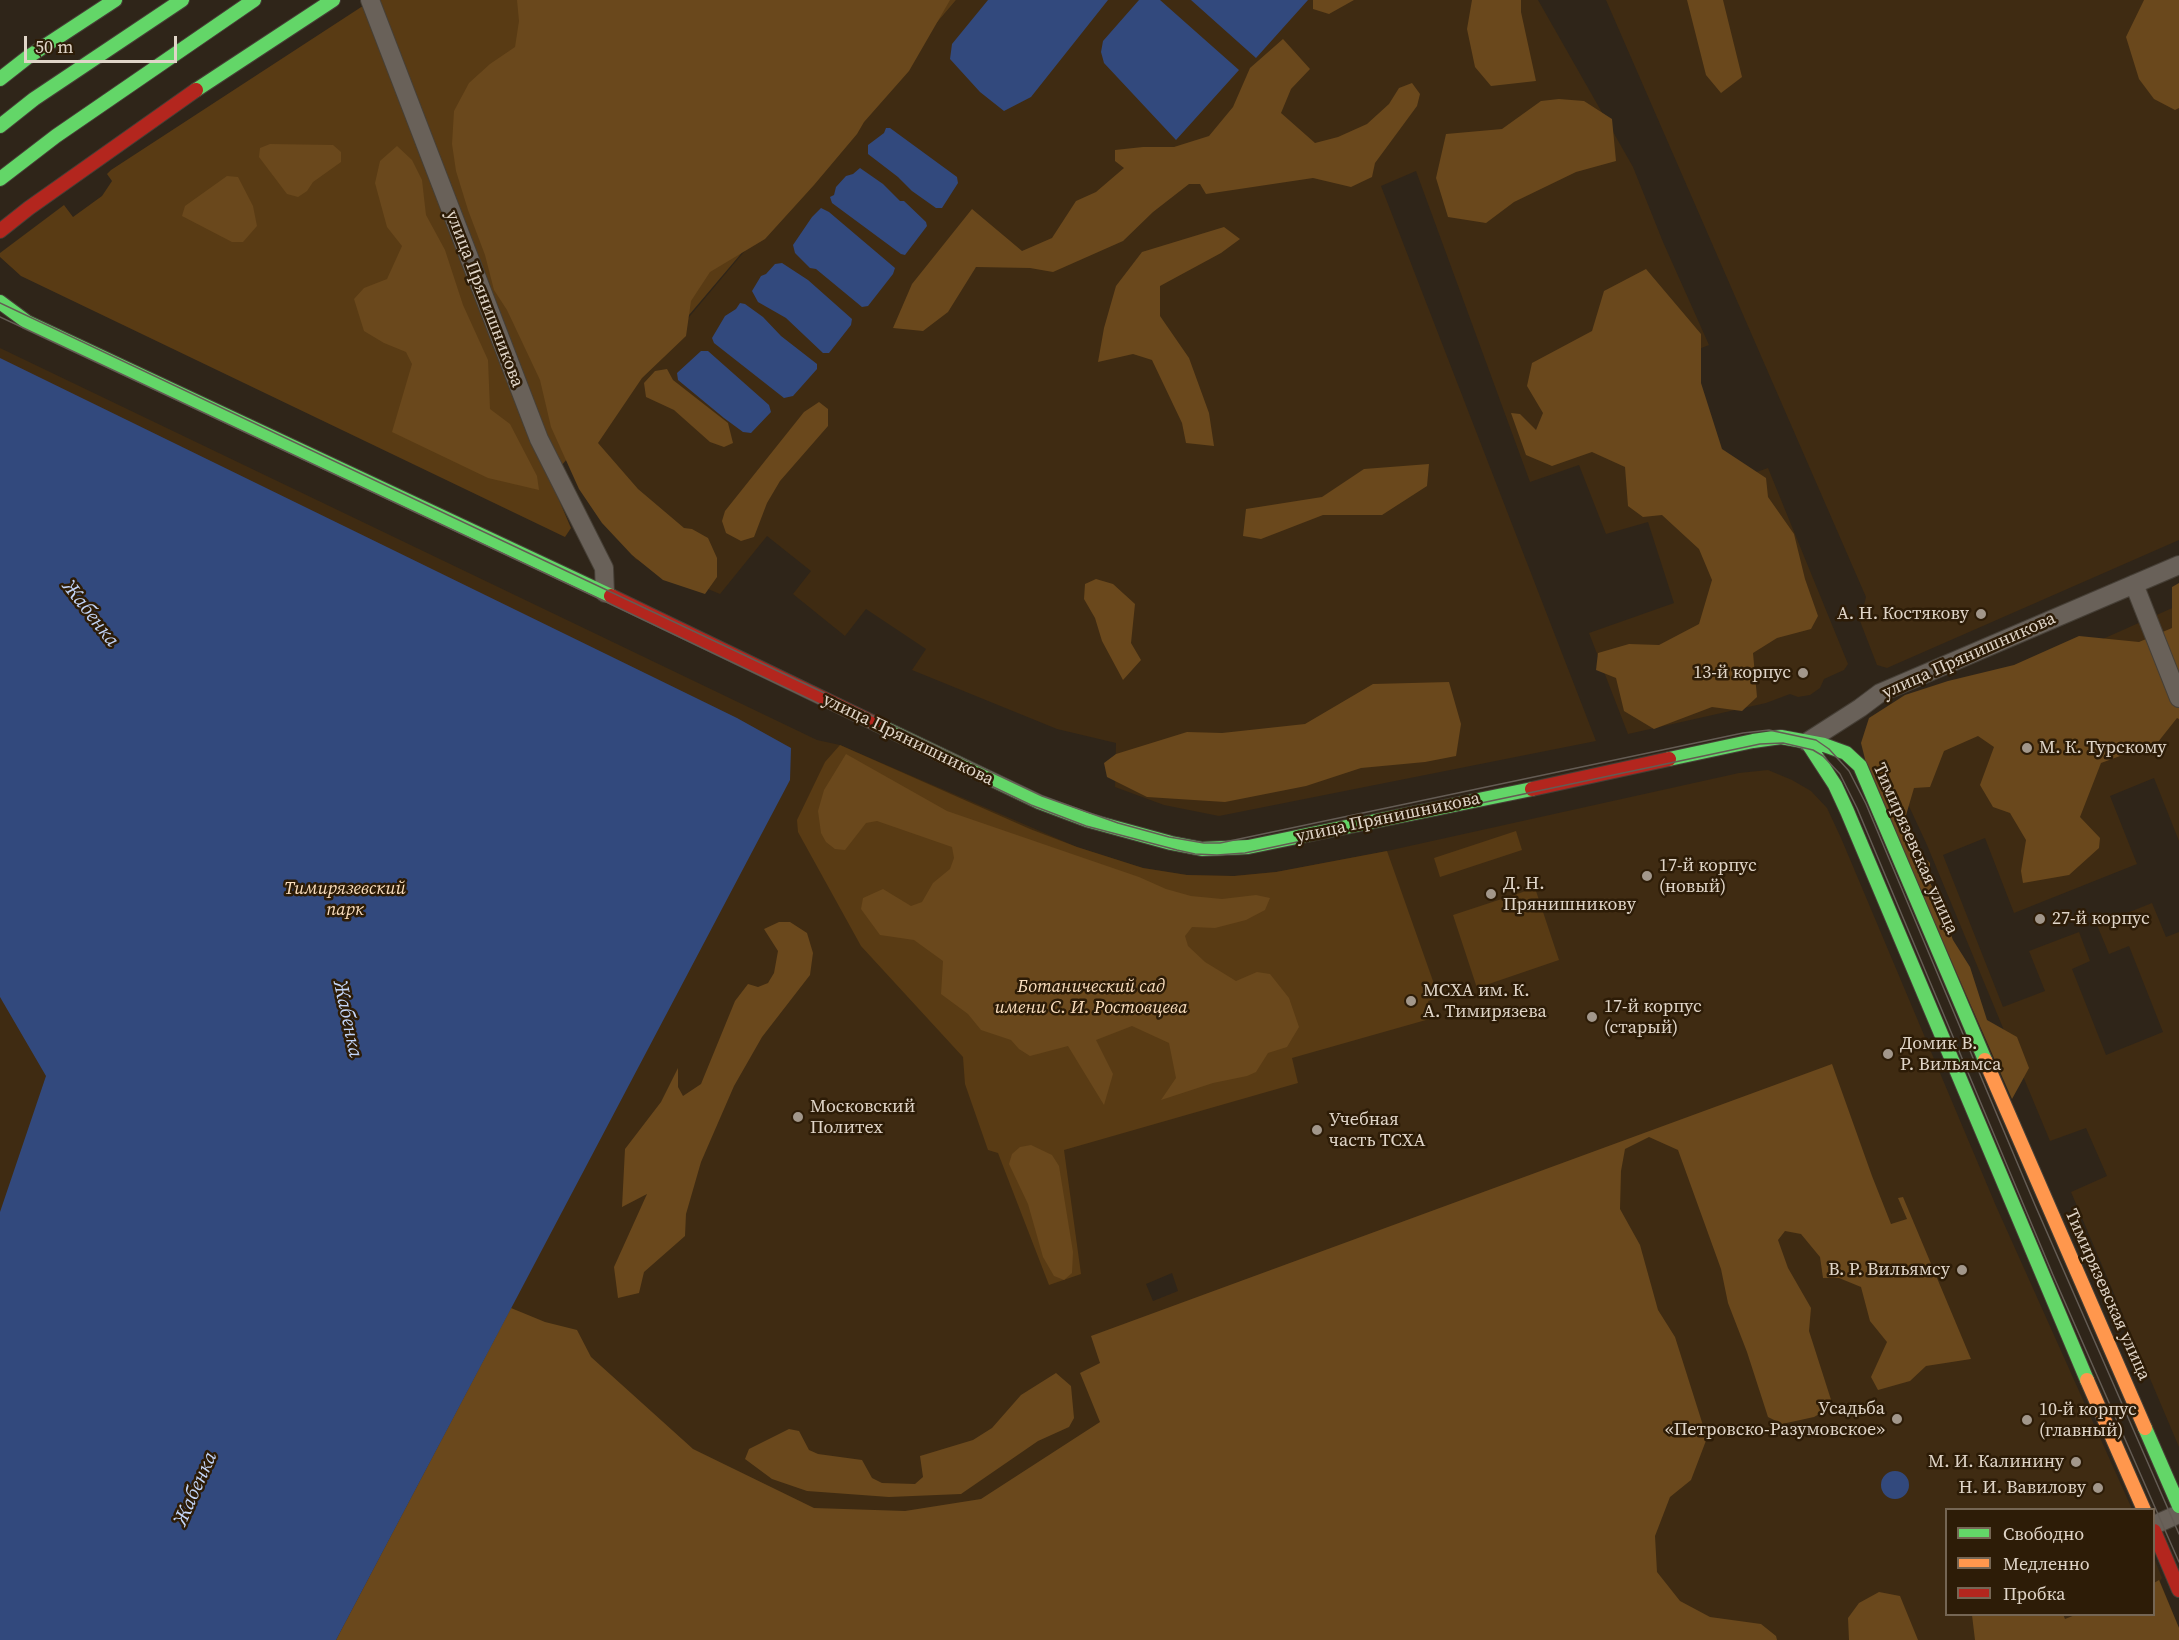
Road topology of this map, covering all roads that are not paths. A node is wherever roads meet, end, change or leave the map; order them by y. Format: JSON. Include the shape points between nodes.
{"nodes":[{"id":1,"x":115,"y":0,"type":"edge"},
{"id":2,"x":182,"y":0,"type":"edge"},
{"id":3,"x":254,"y":0,"type":"edge"},
{"id":4,"x":333,"y":0,"type":"edge"},
{"id":5,"x":370,"y":0,"type":"edge"},
{"id":6,"x":0,"y":79,"type":"edge"},
{"id":7,"x":0,"y":126,"type":"edge"},
{"id":8,"x":0,"y":179,"type":"edge"},
{"id":9,"x":29,"y":208,"type":"junction"},
{"id":10,"x":0,"y":218,"type":"edge"},
{"id":11,"x":0,"y":231,"type":"edge"},
{"id":12,"x":0,"y":302,"type":"edge"},
{"id":13,"x":0,"y":316,"type":"edge"},
{"id":14,"x":27,"y":322,"type":"junction"},
{"id":15,"x":2179,"y":565,"type":"edge"},
{"id":16,"x":2134,"y":584,"type":"junction"},
{"id":17,"x":604,"y":593,"type":"junction"},
{"id":18,"x":2179,"y":698,"type":"edge"},
{"id":19,"x":1808,"y":742,"type":"junction"},
{"id":20,"x":2179,"y":1506,"type":"edge"},
{"id":21,"x":2144,"y":1508,"type":"edge"},
{"id":22,"x":2179,"y":1514,"type":"edge"},
{"id":23,"x":2155,"y":1525,"type":"edge"},
{"id":24,"x":2155,"y":1533,"type":"edge"},
{"id":25,"x":2179,"y":1590,"type":"edge"}],
"edges":[{"from":1,"to":6,"type":"main road"},
{"from":2,"to":7,"type":"main road"},
{"from":3,"to":8,"type":"main road","via":[[170,55]]},
{"from":4,"to":9,"type":"main road","via":[[210,80]]},
{"from":5,"to":17,"type":"street","name":"улица Прянишникова","via":[[539,439],[604,568]]},
{"from":9,"to":10,"type":"main road"},
{"from":9,"to":11,"type":"main road"},
{"from":12,"to":14,"type":"main road","name":"улица Прянишникова"},
{"from":13,"to":14,"type":"main road","name":"улица Прянишникова"},
{"from":14,"to":17,"type":"main road","name":"улица Прянишникова"},
{"from":15,"to":16,"type":"street","name":"улица Прянишникова"},
{"from":16,"to":18,"type":"street"},
{"from":16,"to":19,"type":"street","name":"улица Прянишникова","via":[[1880,693]]},
{"from":17,"to":19,"type":"main road","name":"улица Прянишникова","via":[[1039,802],[1088,820],[1202,849],[1248,847],[1753,741],[1780,737]]},
{"from":19,"to":20,"type":"main road","name":"Тимирязевская улица","via":[[1846,753],[1860,766]]},
{"from":19,"to":21,"type":"main road","via":[[1847,811]]},
{"from":22,"to":23,"type":"street"},
{"from":24,"to":25,"type":"main road"}]}
